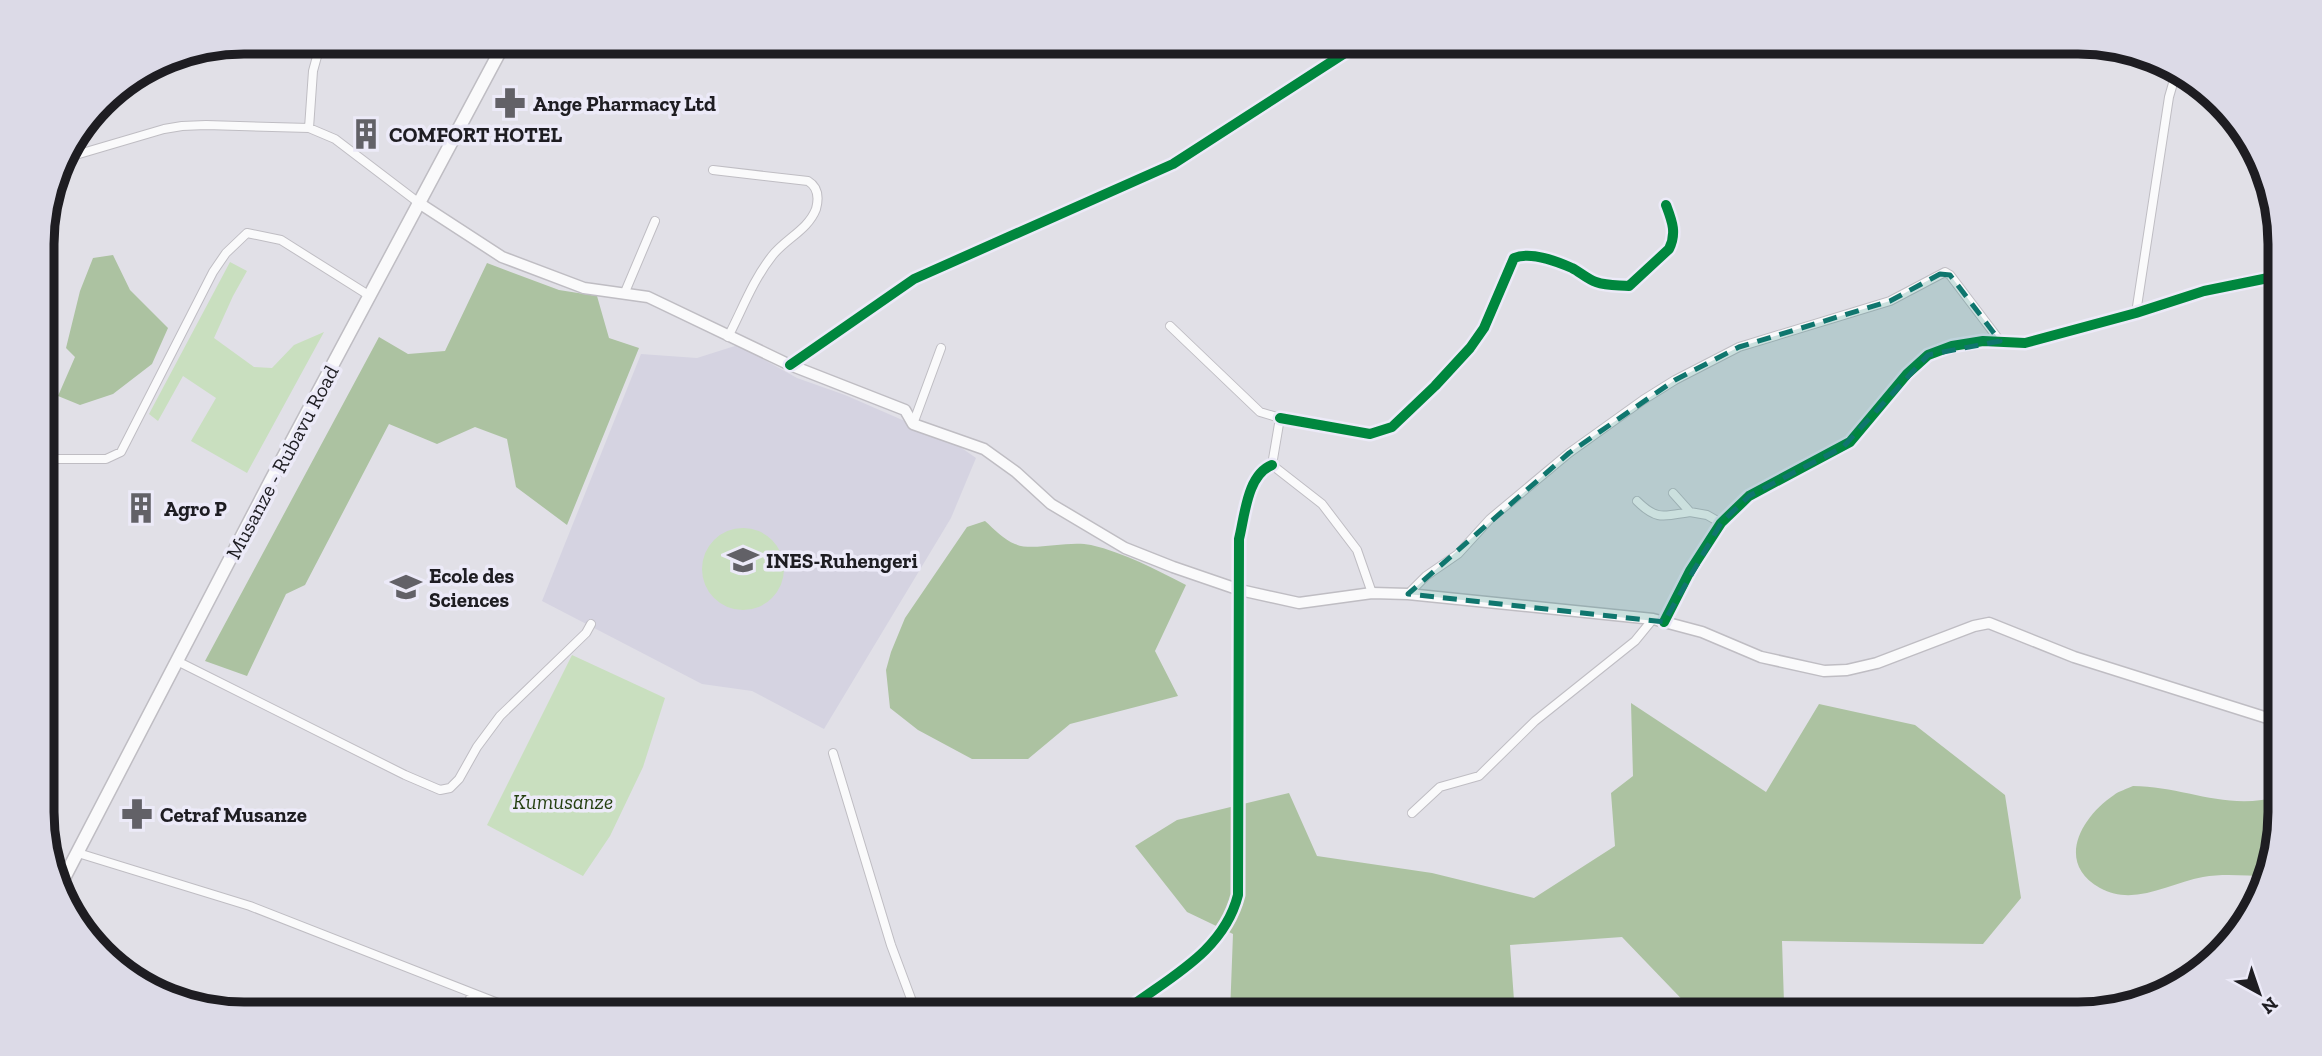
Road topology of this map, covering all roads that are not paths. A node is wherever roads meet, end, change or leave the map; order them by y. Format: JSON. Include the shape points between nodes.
{"nodes":[{"id":1,"x":1343,"y":54,"type":"edge"},
{"id":2,"x":317,"y":55,"type":"edge"},
{"id":3,"x":498,"y":55,"type":"edge"},
{"id":4,"x":2174,"y":81,"type":"edge"},
{"id":5,"x":309,"y":128,"type":"junction"},
{"id":6,"x":77,"y":154,"type":"edge"},
{"id":7,"x":713,"y":170,"type":"dead end"},
{"id":8,"x":419,"y":203,"type":"junction"},
{"id":9,"x":1666,"y":205,"type":"dead end"},
{"id":10,"x":655,"y":221,"type":"dead end"},
{"id":11,"x":2268,"y":278,"type":"edge"},
{"id":12,"x":625,"y":292,"type":"junction"},
{"id":13,"x":370,"y":296,"type":"junction"},
{"id":14,"x":2136,"y":313,"type":"junction"},
{"id":15,"x":1170,"y":326,"type":"dead end"},
{"id":16,"x":728,"y":337,"type":"junction"},
{"id":17,"x":2000,"y":341,"type":"junction"},
{"id":18,"x":941,"y":348,"type":"dead end"},
{"id":19,"x":790,"y":365,"type":"junction"},
{"id":20,"x":1280,"y":418,"type":"junction"},
{"id":21,"x":913,"y":424,"type":"junction"},
{"id":22,"x":55,"y":459,"type":"edge"},
{"id":23,"x":1272,"y":465,"type":"junction"},
{"id":24,"x":1673,"y":493,"type":"dead end"},
{"id":25,"x":1637,"y":501,"type":"dead end"},
{"id":26,"x":1690,"y":512,"type":"junction"},
{"id":27,"x":1721,"y":523,"type":"junction"},
{"id":28,"x":1240,"y":590,"type":"junction"},
{"id":29,"x":1372,"y":593,"type":"junction"},
{"id":30,"x":1408,"y":594,"type":"junction"},
{"id":31,"x":1658,"y":621,"type":"junction"},
{"id":32,"x":591,"y":624,"type":"dead end"},
{"id":33,"x":177,"y":661,"type":"junction"},
{"id":34,"x":2268,"y":718,"type":"edge"},
{"id":35,"x":833,"y":753,"type":"dead end"},
{"id":36,"x":1412,"y":813,"type":"dead end"},
{"id":37,"x":78,"y":853,"type":"junction"},
{"id":38,"x":66,"y":876,"type":"edge"},
{"id":39,"x":471,"y":993,"type":"junction"},
{"id":40,"x":470,"y":1002,"type":"edge"},
{"id":41,"x":494,"y":1002,"type":"edge"},
{"id":42,"x":912,"y":1002,"type":"edge"},
{"id":43,"x":1139,"y":1002,"type":"edge"}],
"edges":[{"from":1,"to":19,"type":"street","via":[[1173,164],[914,279]]},
{"from":2,"to":5,"type":"street"},
{"from":3,"to":8,"type":"highway","name":"Musanze - Rubavu Road"},
{"from":4,"to":14,"type":"street"},
{"from":5,"to":6,"type":"street","via":[[181,126]]},
{"from":5,"to":8,"type":"street","via":[[335,139]]},
{"from":7,"to":16,"type":"street","via":[[808,181],[817,191],[816,209],[809,221],[765,265]]},
{"from":8,"to":12,"type":"main road","via":[[502,257],[584,288]]},
{"from":8,"to":13,"type":"highway","name":"Musanze - Rubavu Road"},
{"from":9,"to":20,"type":"street","via":[[1674,226],[1673,242],[1629,286],[1593,281],[1545,258],[1514,258],[1484,328],[1470,348],[1392,427],[1370,434]]},
{"from":10,"to":12,"type":"street"},
{"from":11,"to":14,"type":"street","via":[[2204,291]]},
{"from":12,"to":16,"type":"main road","via":[[668,305]]},
{"from":13,"to":22,"type":"street","via":[[281,240],[247,233],[213,272],[121,452],[106,459]]},
{"from":13,"to":33,"type":"highway","name":"Musanze - Rubavu Road"},
{"from":14,"to":17,"type":"street","via":[[2025,343]]},
{"from":15,"to":20,"type":"street","via":[[1260,412]]},
{"from":16,"to":19,"type":"main road"},
{"from":17,"to":27,"type":"street","via":[[1952,346],[1927,355],[1850,442],[1749,496]]},
{"from":17,"to":30,"type":"street","via":[[1945,272],[1890,301],[1739,347],[1643,400],[1569,453]]},
{"from":18,"to":21,"type":"street"},
{"from":19,"to":21,"type":"main road","via":[[905,410]]},
{"from":20,"to":23,"type":"street"},
{"from":21,"to":28,"type":"main road","via":[[984,449],[1051,504],[1125,548]]},
{"from":23,"to":28,"type":"street","via":[[1262,469],[1252,486],[1239,539]]},
{"from":23,"to":29,"type":"street","via":[[1322,504],[1357,550]]},
{"from":24,"to":26,"type":"street"},
{"from":25,"to":26,"type":"street","via":[[1657,516]]},
{"from":26,"to":27,"type":"street"},
{"from":27,"to":31,"type":"street"},
{"from":28,"to":29,"type":"main road","via":[[1299,603]]},
{"from":28,"to":43,"type":"street","via":[[1238,895],[1219,933],[1190,966]]},
{"from":29,"to":30,"type":"main road"},
{"from":30,"to":31,"type":"main road"},
{"from":31,"to":34,"type":"main road","via":[[1702,632],[1761,657],[1824,671],[1877,663],[1989,623],[2074,657]]},
{"from":31,"to":36,"type":"street","via":[[1535,721],[1479,776],[1440,787]]},
{"from":32,"to":33,"type":"street","via":[[500,716],[459,779],[440,790]]},
{"from":33,"to":37,"type":"highway","name":"Musanze - Rubavu Road"},
{"from":35,"to":42,"type":"street"},
{"from":37,"to":38,"type":"highway","name":"Musanze - Rubavu Road"},
{"from":37,"to":39,"type":"street","via":[[250,906]]},
{"from":39,"to":40,"type":"street"},
{"from":39,"to":41,"type":"street"}]}
